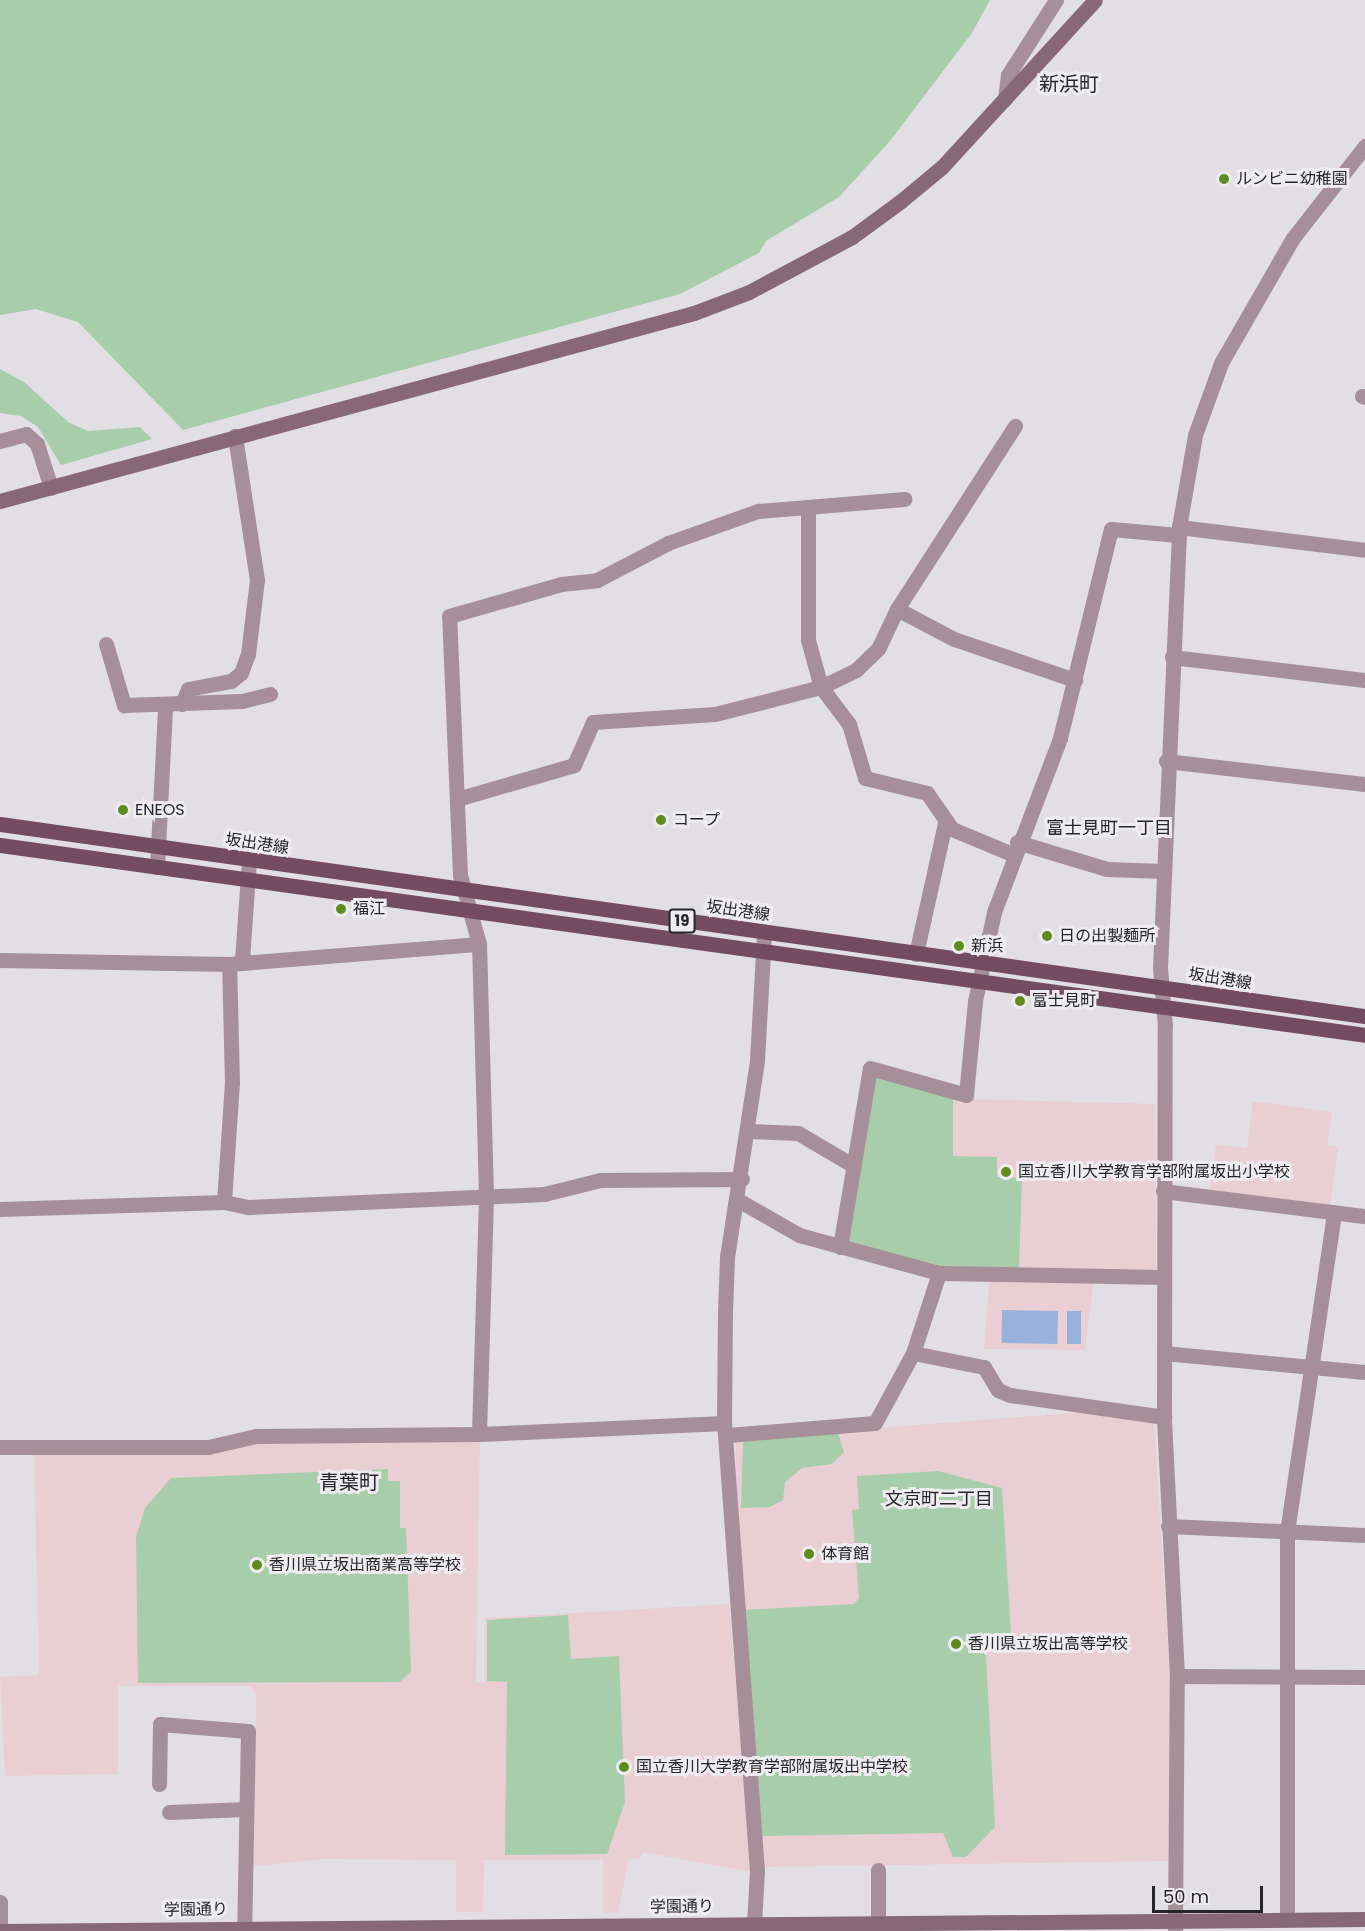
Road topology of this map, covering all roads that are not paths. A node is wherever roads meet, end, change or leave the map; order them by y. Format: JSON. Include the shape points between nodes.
{"nodes":[{"id":1,"x":1056,"y":0,"type":"edge"},
{"id":2,"x":1095,"y":0,"type":"edge"},
{"id":3,"x":1005,"y":99,"type":"junction"},
{"id":4,"x":1365,"y":146,"type":"edge"},
{"id":5,"x":1015,"y":426,"type":"dead end"},
{"id":6,"x":236,"y":436,"type":"junction"},
{"id":7,"x":0,"y":441,"type":"edge"},
{"id":8,"x":51,"y":488,"type":"junction"},
{"id":9,"x":905,"y":499,"type":"dead end"},
{"id":10,"x":0,"y":501,"type":"edge"},
{"id":11,"x":808,"y":508,"type":"junction"},
{"id":12,"x":1178,"y":531,"type":"junction"},
{"id":13,"x":1365,"y":550,"type":"edge"},
{"id":14,"x":897,"y":609,"type":"junction"},
{"id":15,"x":106,"y":644,"type":"dead end"},
{"id":16,"x":1172,"y":657,"type":"junction"},
{"id":17,"x":1075,"y":680,"type":"junction"},
{"id":18,"x":1365,"y":680,"type":"edge"},
{"id":19,"x":821,"y":687,"type":"junction"},
{"id":20,"x":270,"y":693,"type":"dead end"},
{"id":21,"x":182,"y":704,"type":"junction"},
{"id":22,"x":165,"y":707,"type":"junction"},
{"id":23,"x":1166,"y":761,"type":"junction"},
{"id":24,"x":1365,"y":784,"type":"edge"},
{"id":25,"x":457,"y":799,"type":"junction"},
{"id":26,"x":945,"y":823,"type":"junction"},
{"id":27,"x":0,"y":824,"type":"edge"},
{"id":28,"x":0,"y":845,"type":"edge"},
{"id":29,"x":158,"y":848,"type":"junction"},
{"id":30,"x":1015,"y":848,"type":"junction"},
{"id":31,"x":249,"y":861,"type":"junction"},
{"id":32,"x":158,"y":867,"type":"junction"},
{"id":33,"x":1163,"y":871,"type":"junction"},
{"id":34,"x":247,"y":878,"type":"junction"},
{"id":35,"x":462,"y":890,"type":"junction"},
{"id":36,"x":474,"y":912,"type":"junction"},
{"id":37,"x":764,"y":933,"type":"junction"},
{"id":38,"x":479,"y":944,"type":"junction"},
{"id":39,"x":763,"y":951,"type":"junction"},
{"id":40,"x":916,"y":954,"type":"junction"},
{"id":41,"x":0,"y":960,"type":"edge"},
{"id":42,"x":236,"y":962,"type":"junction"},
{"id":43,"x":983,"y":963,"type":"junction"},
{"id":44,"x":980,"y":981,"type":"junction"},
{"id":45,"x":1161,"y":981,"type":"junction"},
{"id":46,"x":1164,"y":1008,"type":"junction"},
{"id":47,"x":1365,"y":1016,"type":"edge"},
{"id":48,"x":1365,"y":1035,"type":"edge"},
{"id":49,"x":749,"y":1131,"type":"junction"},
{"id":50,"x":854,"y":1166,"type":"junction"},
{"id":51,"x":742,"y":1179,"type":"junction"},
{"id":52,"x":1163,"y":1191,"type":"junction"},
{"id":53,"x":486,"y":1194,"type":"junction"},
{"id":54,"x":738,"y":1200,"type":"junction"},
{"id":55,"x":224,"y":1202,"type":"junction"},
{"id":56,"x":0,"y":1209,"type":"edge"},
{"id":57,"x":1334,"y":1212,"type":"junction"},
{"id":58,"x":1365,"y":1216,"type":"edge"},
{"id":59,"x":840,"y":1247,"type":"junction"},
{"id":60,"x":939,"y":1273,"type":"junction"},
{"id":61,"x":1162,"y":1277,"type":"junction"},
{"id":62,"x":913,"y":1353,"type":"junction"},
{"id":63,"x":1164,"y":1353,"type":"junction"},
{"id":64,"x":1312,"y":1367,"type":"junction"},
{"id":65,"x":1365,"y":1372,"type":"edge"},
{"id":66,"x":1164,"y":1417,"type":"junction"},
{"id":67,"x":726,"y":1429,"type":"junction"},
{"id":68,"x":479,"y":1434,"type":"junction"},
{"id":69,"x":0,"y":1447,"type":"edge"},
{"id":70,"x":1168,"y":1526,"type":"junction"},
{"id":71,"x":1287,"y":1532,"type":"junction"},
{"id":72,"x":1365,"y":1535,"type":"edge"},
{"id":73,"x":1177,"y":1676,"type":"junction"},
{"id":74,"x":1286,"y":1677,"type":"junction"},
{"id":75,"x":1365,"y":1677,"type":"edge"},
{"id":76,"x":159,"y":1784,"type":"dead end"},
{"id":77,"x":246,"y":1809,"type":"junction"},
{"id":78,"x":170,"y":1812,"type":"dead end"},
{"id":79,"x":878,"y":1869,"type":"dead end"},
{"id":80,"x":0,"y":1902,"type":"edge"},
{"id":81,"x":1287,"y":1919,"type":"junction"},
{"id":82,"x":1365,"y":1919,"type":"edge"},
{"id":83,"x":878,"y":1923,"type":"junction"},
{"id":84,"x":754,"y":1924,"type":"junction"},
{"id":85,"x":1175,"y":1926,"type":"edge"},
{"id":86,"x":691,"y":1928,"type":"edge"},
{"id":87,"x":244,"y":1929,"type":"edge"},
{"id":88,"x":551,"y":1929,"type":"edge"},
{"id":89,"x":0,"y":1931,"type":"edge"}],
"edges":[{"from":1,"to":3,"type":"street","via":[[1008,75]]},
{"from":2,"to":3,"type":"street"},
{"from":3,"to":6,"type":"street","via":[[901,201],[852,237],[749,292],[682,316]]},
{"from":4,"to":12,"type":"street","via":[[1293,238],[1221,363],[1195,435]]},
{"from":5,"to":14,"type":"street"},
{"from":6,"to":8,"type":"street"},
{"from":6,"to":21,"type":"street","via":[[257,580],[248,654],[236,677],[188,689]]},
{"from":7,"to":8,"type":"street","via":[[26,434],[37,444]]},
{"from":8,"to":10,"type":"street"},
{"from":9,"to":11,"type":"street"},
{"from":11,"to":19,"type":"street","via":[[808,640]]},
{"from":11,"to":25,"type":"street","via":[[758,511],[668,543],[597,580],[561,584],[449,616]]},
{"from":12,"to":13,"type":"street"},
{"from":12,"to":16,"type":"street"},
{"from":12,"to":17,"type":"street","via":[[1111,529]]},
{"from":14,"to":17,"type":"street","via":[[954,639]]},
{"from":14,"to":19,"type":"street","via":[[870,661]]},
{"from":15,"to":22,"type":"street","via":[[124,705]]},
{"from":16,"to":18,"type":"street"},
{"from":16,"to":23,"type":"street"},
{"from":17,"to":30,"type":"street","via":[[1060,738]]},
{"from":19,"to":25,"type":"street","via":[[715,714],[593,722],[574,765]]},
{"from":19,"to":26,"type":"street","via":[[849,724],[865,778],[927,793]]},
{"from":20,"to":21,"type":"street","via":[[257,699]]},
{"from":21,"to":22,"type":"street"},
{"from":22,"to":29,"type":"street"},
{"from":23,"to":24,"type":"street"},
{"from":23,"to":33,"type":"street"},
{"from":25,"to":35,"type":"street"},
{"from":26,"to":30,"type":"street","via":[[976,843]]},
{"from":26,"to":40,"type":"street"},
{"from":27,"to":29,"type":"main road","name":"坂出港線","number":"19"},
{"from":28,"to":32,"type":"main road","number":"19"},
{"from":29,"to":31,"type":"main road","name":"坂出港線","number":"19"},
{"from":29,"to":32,"type":"street"},
{"from":30,"to":33,"type":"street","via":[[1107,869]]},
{"from":30,"to":43,"type":"street"},
{"from":31,"to":34,"type":"street"},
{"from":31,"to":35,"type":"main road","name":"坂出港線","number":"19"},
{"from":32,"to":34,"type":"main road","number":"19"},
{"from":33,"to":45,"type":"street"},
{"from":34,"to":36,"type":"main road","number":"19"},
{"from":34,"to":42,"type":"street"},
{"from":35,"to":36,"type":"street"},
{"from":35,"to":37,"type":"main road","name":"坂出港線","number":"19"},
{"from":36,"to":38,"type":"street"},
{"from":36,"to":39,"type":"main road","number":"19"},
{"from":37,"to":39,"type":"street"},
{"from":37,"to":40,"type":"main road","name":"坂出港線","number":"19"},
{"from":38,"to":42,"type":"street","via":[[381,955]]},
{"from":38,"to":53,"type":"street"},
{"from":39,"to":44,"type":"main road","number":"19"},
{"from":39,"to":49,"type":"street"},
{"from":40,"to":43,"type":"main road","name":"坂出港線","number":"19"},
{"from":41,"to":42,"type":"street"},
{"from":42,"to":55,"type":"street"},
{"from":43,"to":44,"type":"street"},
{"from":43,"to":45,"type":"main road","name":"坂出港線","number":"19"},
{"from":44,"to":46,"type":"main road","number":"19"},
{"from":44,"to":50,"type":"street","via":[[966,1095],[870,1068]]},
{"from":45,"to":46,"type":"street"},
{"from":45,"to":47,"type":"main road","name":"坂出港線","number":"19"},
{"from":46,"to":48,"type":"main road","number":"19"},
{"from":46,"to":52,"type":"street"},
{"from":49,"to":50,"type":"street","via":[[798,1134]]},
{"from":49,"to":51,"type":"street"},
{"from":50,"to":59,"type":"street"},
{"from":51,"to":53,"type":"street","via":[[600,1180],[544,1194]]},
{"from":51,"to":54,"type":"street"},
{"from":52,"to":57,"type":"street"},
{"from":52,"to":61,"type":"street"},
{"from":53,"to":55,"type":"street","via":[[248,1207]]},
{"from":53,"to":68,"type":"street"},
{"from":54,"to":59,"type":"street","via":[[770,1223]]},
{"from":54,"to":67,"type":"street","via":[[727,1257]]},
{"from":55,"to":56,"type":"street"},
{"from":57,"to":58,"type":"street"},
{"from":57,"to":64,"type":"street"},
{"from":59,"to":60,"type":"street"},
{"from":60,"to":61,"type":"street"},
{"from":60,"to":62,"type":"street"},
{"from":61,"to":63,"type":"street"},
{"from":62,"to":66,"type":"street","via":[[984,1367],[998,1390],[1010,1395]]},
{"from":62,"to":67,"type":"street","via":[[875,1423]]},
{"from":63,"to":64,"type":"street"},
{"from":63,"to":66,"type":"street"},
{"from":64,"to":65,"type":"street"},
{"from":64,"to":71,"type":"street"},
{"from":66,"to":70,"type":"street"},
{"from":67,"to":68,"type":"street"},
{"from":67,"to":84,"type":"street","via":[[757,1871]]},
{"from":68,"to":69,"type":"street","via":[[256,1436],[208,1447]]},
{"from":70,"to":71,"type":"street"},
{"from":70,"to":73,"type":"street"},
{"from":71,"to":72,"type":"street"},
{"from":71,"to":74,"type":"street"},
{"from":73,"to":74,"type":"street"},
{"from":73,"to":85,"type":"street"},
{"from":74,"to":75,"type":"street"},
{"from":74,"to":81,"type":"street"},
{"from":76,"to":77,"type":"street","via":[[160,1724],[248,1731]]},
{"from":77,"to":78,"type":"street"},
{"from":77,"to":87,"type":"street"},
{"from":79,"to":83,"type":"street"},
{"from":80,"to":89,"type":"street"},
{"from":81,"to":82,"type":"street","name":"学園通り"},
{"from":81,"to":85,"type":"street","name":"学園通り"},
{"from":83,"to":84,"type":"street","name":"学園通り"},
{"from":83,"to":85,"type":"street","name":"学園通り"},
{"from":84,"to":86,"type":"street","name":"学園通り"},
{"from":86,"to":88,"type":"street","name":"学園通り"},
{"from":87,"to":88,"type":"street","name":"学園通り"},
{"from":87,"to":89,"type":"street","name":"学園通り"}]}
